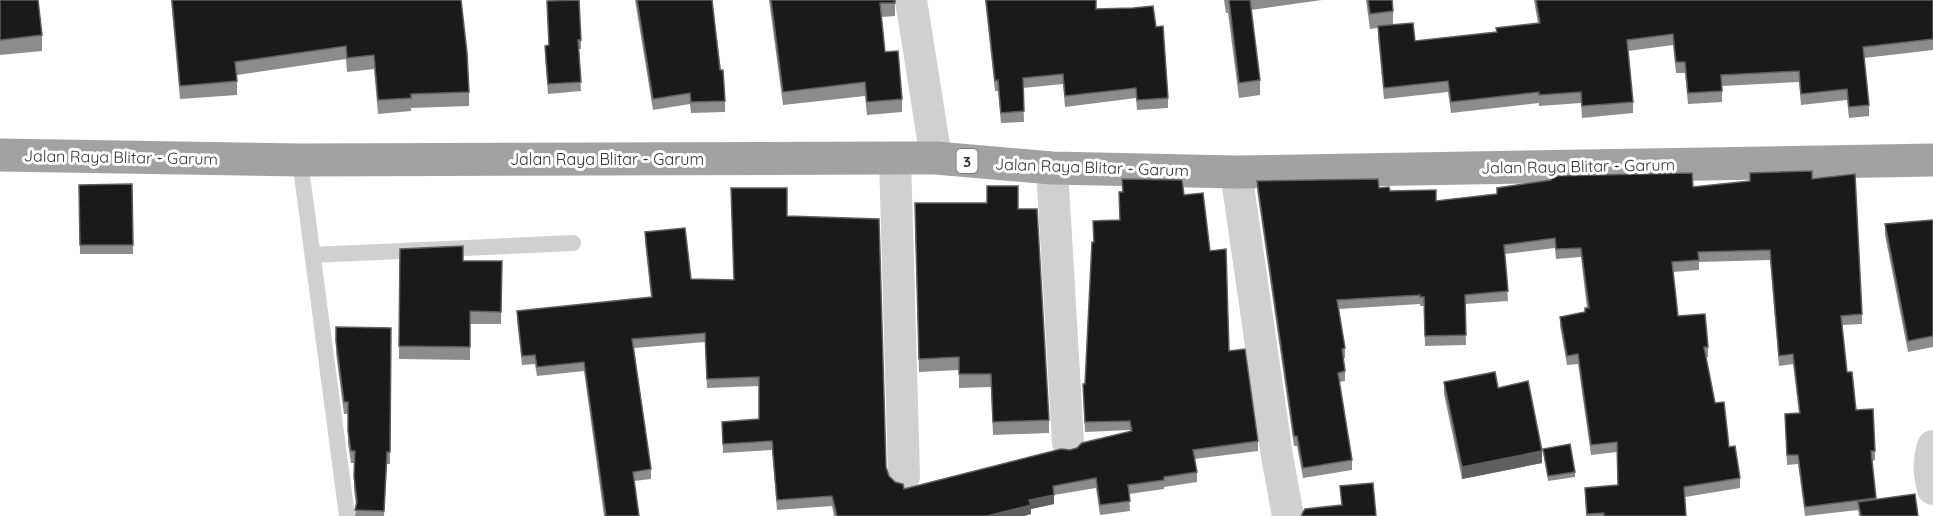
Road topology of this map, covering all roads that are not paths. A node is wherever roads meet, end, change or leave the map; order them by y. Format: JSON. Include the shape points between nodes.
{"nodes":[{"id":1,"x":911,"y":0,"type":"edge"},
{"id":2,"x":0,"y":155,"type":"edge"},
{"id":3,"x":895,"y":158,"type":"junction"},
{"id":4,"x":936,"y":158,"type":"junction"},
{"id":5,"x":300,"y":160,"type":"junction"},
{"id":6,"x":1933,"y":160,"type":"edge"},
{"id":7,"x":1052,"y":168,"type":"junction"},
{"id":8,"x":1236,"y":172,"type":"junction"},
{"id":9,"x":573,"y":243,"type":"dead end"},
{"id":10,"x":313,"y":255,"type":"junction"},
{"id":11,"x":1068,"y":442,"type":"dead end"},
{"id":12,"x":1933,"y":446,"type":"edge"},
{"id":13,"x":904,"y":476,"type":"dead end"},
{"id":14,"x":1933,"y":489,"type":"edge"},
{"id":15,"x":347,"y":516,"type":"edge"},
{"id":16,"x":1288,"y":516,"type":"edge"}],
"edges":[{"from":1,"to":4,"type":"street"},
{"from":2,"to":5,"type":"highway","name":"Jalan Raya Blitar - Garum","number":"3"},
{"from":3,"to":4,"type":"highway","name":"Jalan Raya Blitar - Garum","number":"3"},
{"from":3,"to":5,"type":"highway","name":"Jalan Raya Blitar - Garum","number":"3"},
{"from":3,"to":13,"type":"street"},
{"from":4,"to":7,"type":"highway","name":"Jalan Raya Blitar - Garum","number":"3"},
{"from":5,"to":10,"type":"lane"},
{"from":6,"to":8,"type":"highway","name":"Jalan Raya Blitar - Garum","number":"3"},
{"from":7,"to":8,"type":"highway","name":"Jalan Raya Blitar - Garum","number":"3"},
{"from":7,"to":11,"type":"street"},
{"from":8,"to":16,"type":"street"},
{"from":9,"to":10,"type":"lane"},
{"from":10,"to":15,"type":"lane"},
{"from":12,"to":14,"type":"street","via":[[1929,472]]}]}
